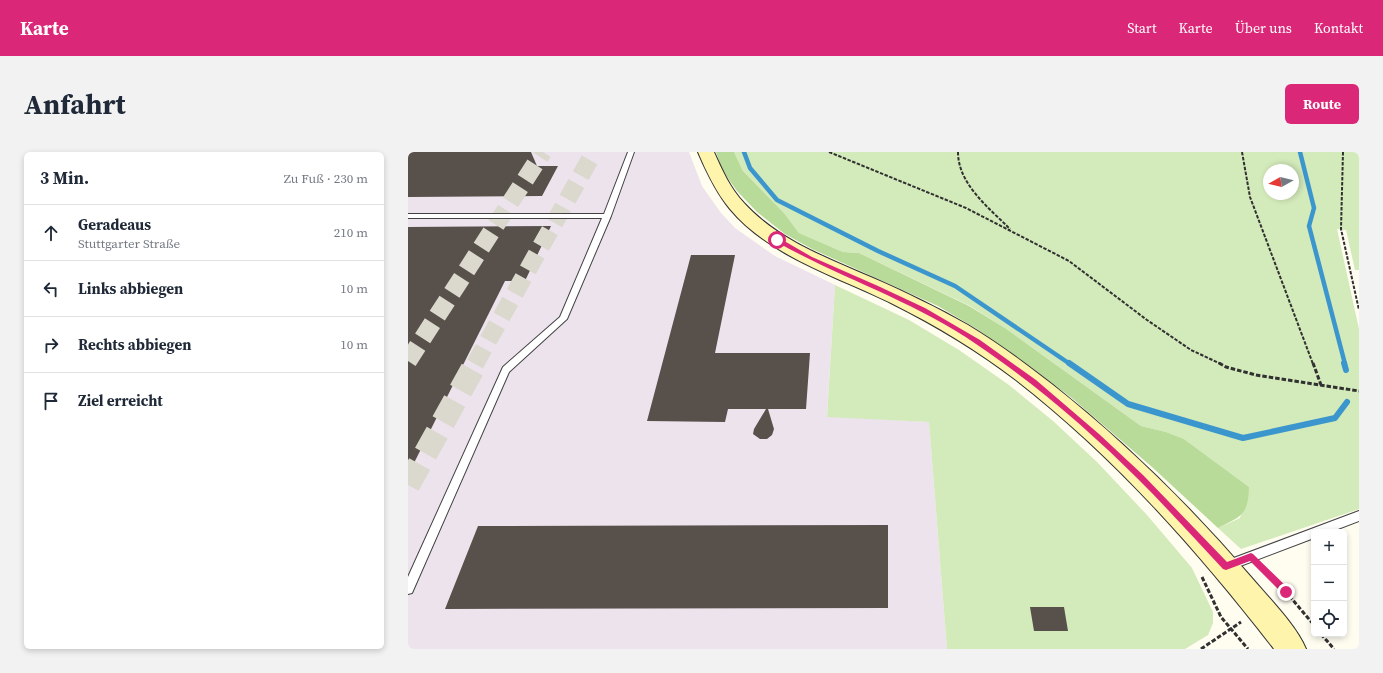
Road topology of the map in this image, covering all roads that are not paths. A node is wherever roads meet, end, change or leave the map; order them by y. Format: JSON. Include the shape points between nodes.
{"nodes":[{"id":1,"x":631,"y":152,"type":"edge"},
{"id":2,"x":706,"y":152,"type":"edge"},
{"id":3,"x":408,"y":216,"type":"edge"},
{"id":4,"x":607,"y":216,"type":"junction"},
{"id":5,"x":1359,"y":516,"type":"edge"},
{"id":6,"x":1323,"y":529,"type":"edge"},
{"id":7,"x":1311,"y":534,"type":"edge"},
{"id":8,"x":1214,"y":571,"type":"junction"},
{"id":9,"x":408,"y":589,"type":"edge"},
{"id":10,"x":1292,"y":649,"type":"edge"}],
"edges":[{"from":1,"to":4,"type":"lane"},
{"from":2,"to":8,"type":"main road","via":[[715,175],[729,197],[748,217],[777,240],[810,259],[883,290],[971,337],[1034,382],[1141,477]]},
{"from":3,"to":4,"type":"lane"},
{"from":4,"to":9,"type":"lane","via":[[563,319],[506,370]]},
{"from":5,"to":6,"type":"lane"},
{"from":7,"to":8,"type":"lane"},
{"from":8,"to":10,"type":"main road"}]}
